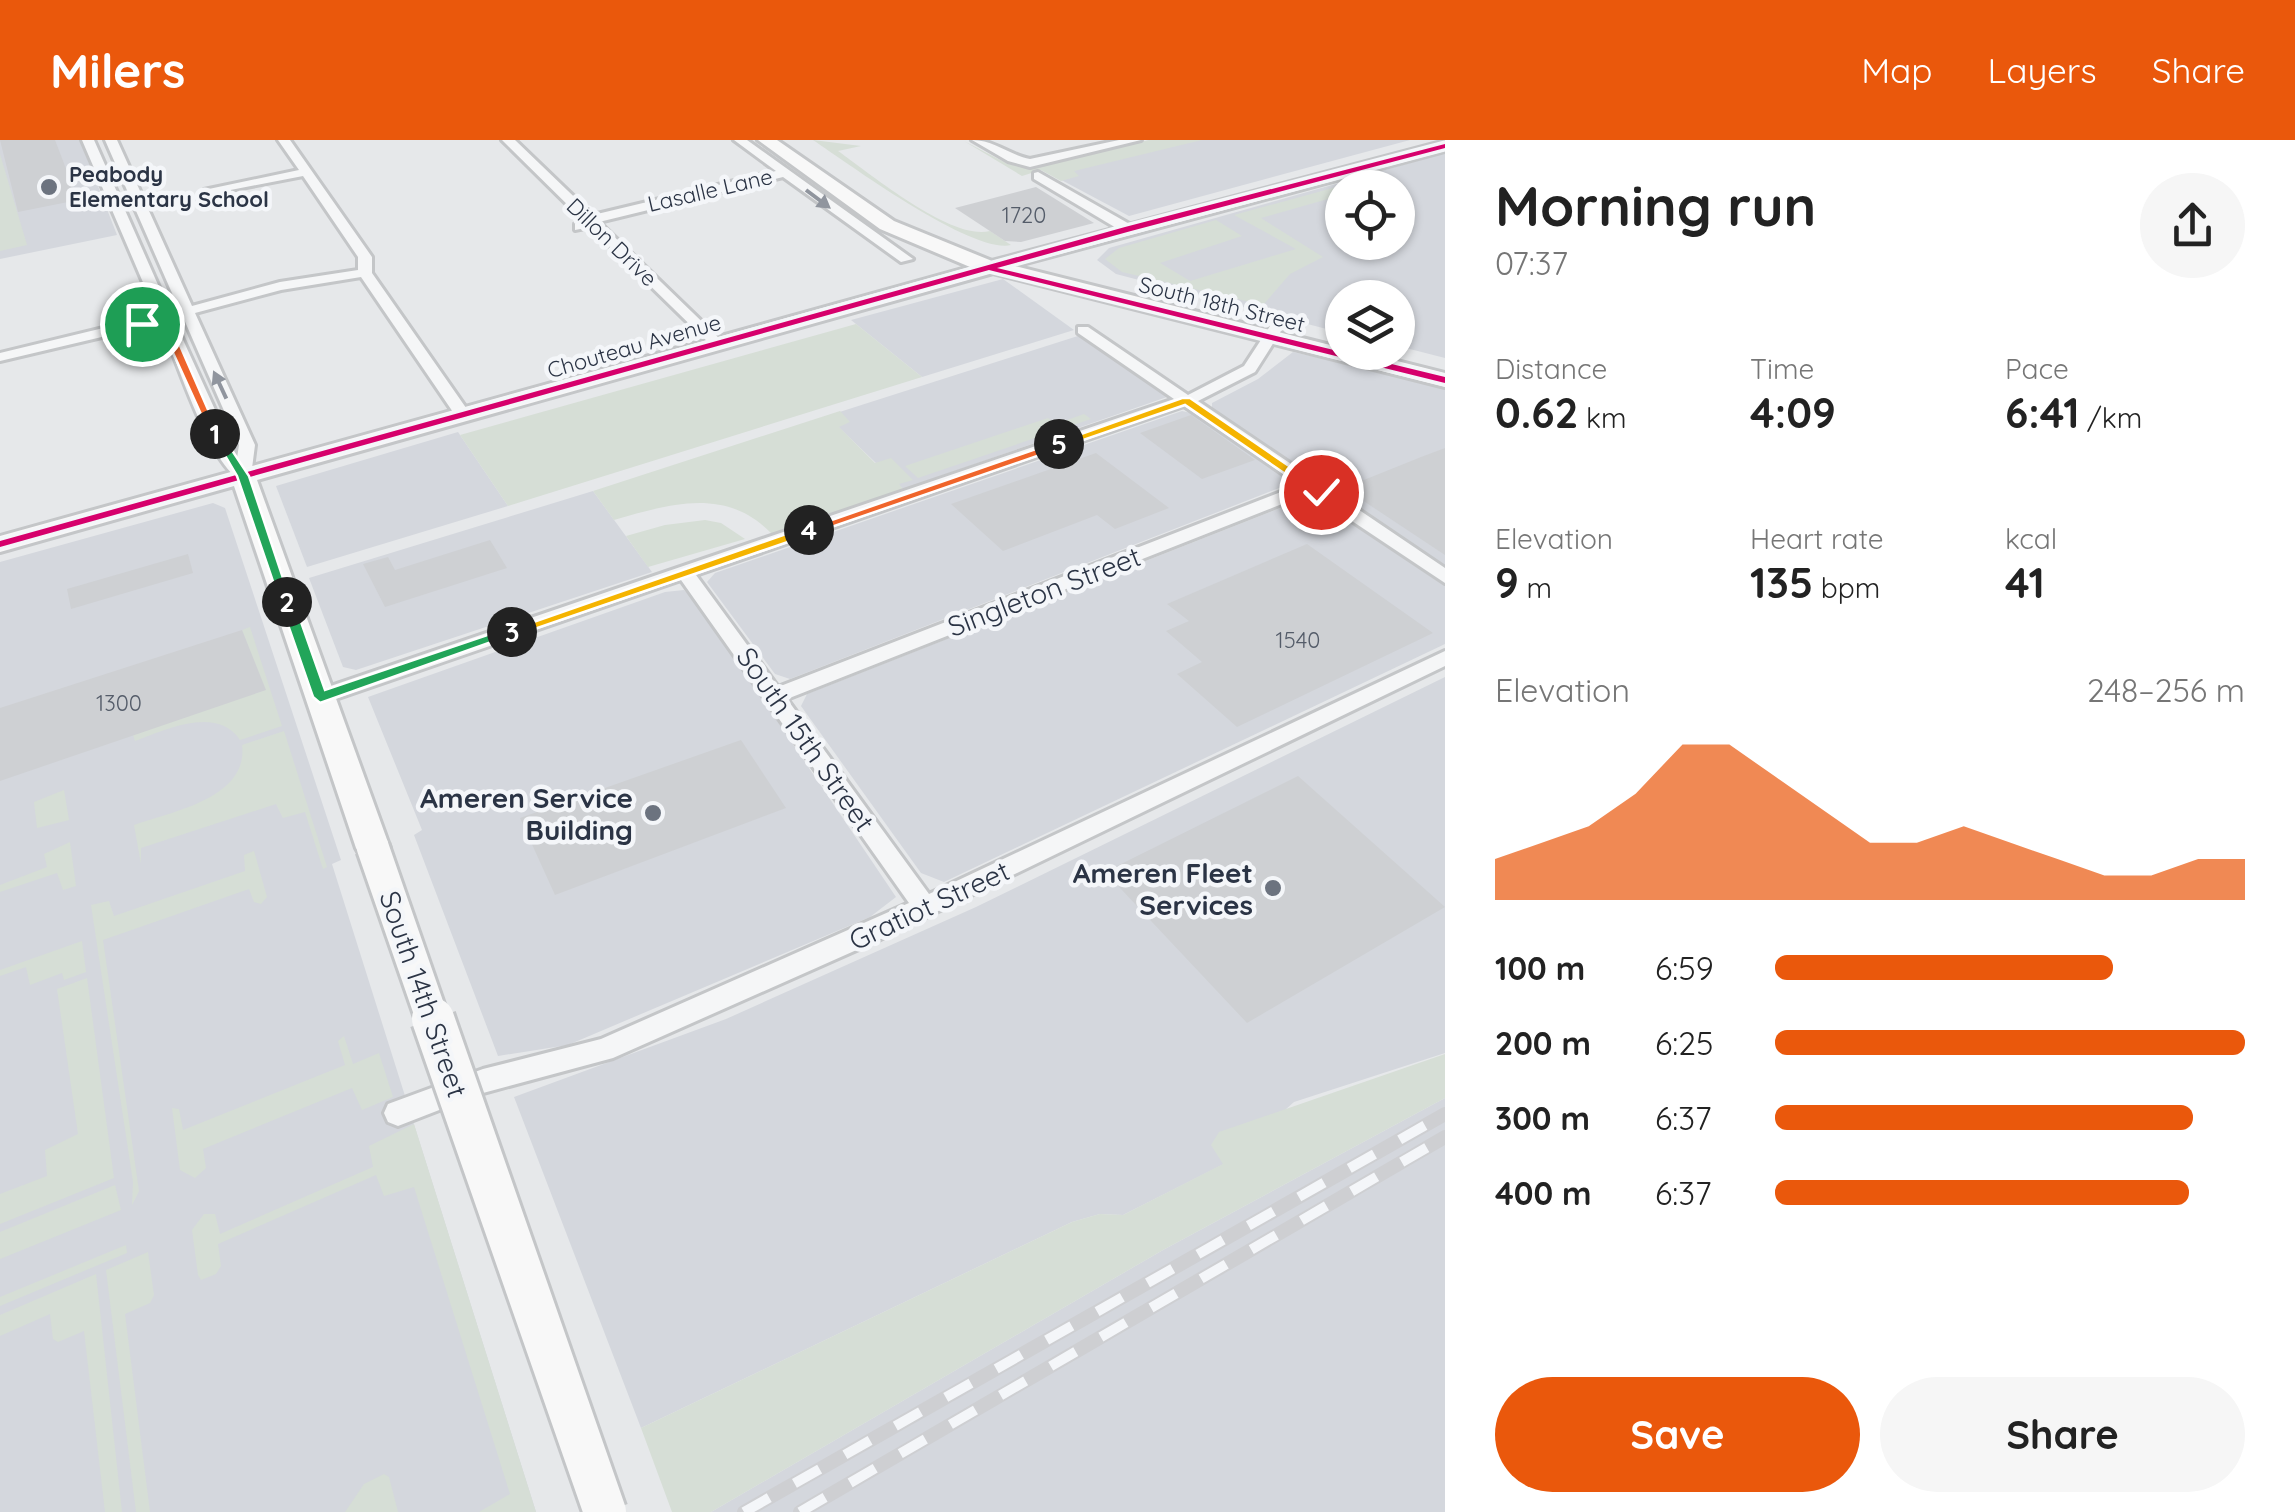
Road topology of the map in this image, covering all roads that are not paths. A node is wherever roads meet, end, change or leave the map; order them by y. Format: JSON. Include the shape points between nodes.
{"nodes":[{"id":1,"x":88,"y":140,"type":"edge"},
{"id":2,"x":111,"y":140,"type":"edge"},
{"id":3,"x":284,"y":140,"type":"edge"},
{"id":4,"x":508,"y":140,"type":"edge"},
{"id":5,"x":740,"y":140,"type":"edge"},
{"id":6,"x":766,"y":140,"type":"edge"},
{"id":7,"x":794,"y":140,"type":"edge"},
{"id":8,"x":978,"y":140,"type":"edge"},
{"id":9,"x":1134,"y":140,"type":"edge"},
{"id":10,"x":1436,"y":140,"type":"edge"},
{"id":11,"x":1445,"y":146,"type":"edge"},
{"id":12,"x":306,"y":172,"type":"junction"},
{"id":13,"x":784,"y":173,"type":"junction"},
{"id":14,"x":1038,"y":176,"type":"dead end"},
{"id":15,"x":1279,"y":187,"type":"junction"},
{"id":16,"x":210,"y":190,"type":"dead end"},
{"id":17,"x":871,"y":215,"type":"junction"},
{"id":18,"x":585,"y":224,"type":"junction"},
{"id":19,"x":1128,"y":228,"type":"junction"},
{"id":20,"x":1101,"y":236,"type":"junction"},
{"id":21,"x":906,"y":259,"type":"junction"},
{"id":22,"x":1016,"y":260,"type":"junction"},
{"id":23,"x":990,"y":268,"type":"junction"},
{"id":24,"x":365,"y":273,"type":"junction"},
{"id":25,"x":1121,"y":285,"type":"junction"},
{"id":26,"x":923,"y":286,"type":"junction"},
{"id":27,"x":185,"y":310,"type":"junction"},
{"id":28,"x":162,"y":318,"type":"junction"},
{"id":29,"x":1083,"y":330,"type":"dead end"},
{"id":30,"x":1276,"y":330,"type":"junction"},
{"id":31,"x":1325,"y":336,"type":"edge"},
{"id":32,"x":717,"y":343,"type":"junction"},
{"id":33,"x":1415,"y":355,"type":"edge"},
{"id":34,"x":0,"y":357,"type":"edge"},
{"id":35,"x":1445,"y":363,"type":"edge"},
{"id":36,"x":1445,"y":380,"type":"edge"},
{"id":37,"x":1186,"y":401,"type":"junction"},
{"id":38,"x":463,"y":414,"type":"junction"},
{"id":39,"x":243,"y":476,"type":"junction"},
{"id":40,"x":1312,"y":486,"type":"junction"},
{"id":41,"x":0,"y":544,"type":"edge"},
{"id":42,"x":685,"y":573,"type":"junction"},
{"id":43,"x":1445,"y":577,"type":"edge"},
{"id":44,"x":1445,"y":658,"type":"edge"},
{"id":45,"x":777,"y":695,"type":"junction"},
{"id":46,"x":320,"y":697,"type":"junction"},
{"id":47,"x":924,"y":907,"type":"junction"},
{"id":48,"x":398,"y":1113,"type":"dead end"},
{"id":49,"x":605,"y":1512,"type":"edge"}],
"edges":[{"from":1,"to":28,"type":"street","name":"South 14th Street"},
{"from":2,"to":27,"type":"street","name":"South 14th Street"},
{"from":3,"to":12,"type":"street"},
{"from":4,"to":18,"type":"street","name":"Dillon Drive"},
{"from":5,"to":13,"type":"street"},
{"from":6,"to":17,"type":"main road"},
{"from":7,"to":22,"type":"main road","name":"South 18th Street","via":[[920,224]]},
{"from":8,"to":9,"type":"street","via":[[1024,163]]},
{"from":10,"to":15,"type":"main road","name":"Chouteau Avenue"},
{"from":11,"to":15,"type":"main road","name":"Chouteau Avenue"},
{"from":12,"to":16,"type":"street"},
{"from":12,"to":24,"type":"street","via":[[366,257]]},
{"from":13,"to":18,"type":"street","name":"Lasalle Lane"},
{"from":13,"to":21,"type":"street","one_way":true},
{"from":14,"to":19,"type":"street"},
{"from":15,"to":19,"type":"main road","name":"Chouteau Avenue"},
{"from":17,"to":21,"type":"main road"},
{"from":17,"to":23,"type":"main road","name":"South 18th Street"},
{"from":18,"to":32,"type":"street","name":"Dillon Drive"},
{"from":19,"to":20,"type":"main road","name":"Chouteau Avenue"},
{"from":20,"to":22,"type":"main road","name":"Chouteau Avenue"},
{"from":20,"to":25,"type":"main road","via":[[1088,252],[1091,265]]},
{"from":21,"to":26,"type":"main road"},
{"from":22,"to":23,"type":"main road","name":"Chouteau Avenue"},
{"from":22,"to":25,"type":"main road","name":"South 18th Street"},
{"from":23,"to":26,"type":"main road","name":"Chouteau Avenue"},
{"from":23,"to":30,"type":"main road","name":"South 18th Street"},
{"from":24,"to":27,"type":"street"},
{"from":24,"to":38,"type":"street"},
{"from":25,"to":30,"type":"main road","name":"South 18th Street"},
{"from":26,"to":32,"type":"main road","name":"Chouteau Avenue"},
{"from":27,"to":28,"type":"street"},
{"from":39,"to":27,"type":"street","name":"South 14th Street","one_way":true,"via":[[247,445]]},
{"from":28,"to":34,"type":"street"},
{"from":28,"to":39,"type":"street","name":"South 14th Street","via":[[225,454]]},
{"from":29,"to":37,"type":"street"},
{"from":30,"to":31,"type":"main road","name":"South 18th Street"},
{"from":30,"to":36,"type":"main road","name":"South 18th Street"},
{"from":30,"to":37,"type":"street","via":[[1242,375]]},
{"from":32,"to":38,"type":"main road","name":"Chouteau Avenue"},
{"from":33,"to":35,"type":"main road"},
{"from":37,"to":40,"type":"street"},
{"from":37,"to":42,"type":"street"},
{"from":38,"to":39,"type":"main road","name":"Chouteau Avenue"},
{"from":39,"to":41,"type":"main road","name":"Chouteau Avenue"},
{"from":39,"to":46,"type":"main road","name":"South 14th Street"},
{"from":40,"to":43,"type":"street"},
{"from":40,"to":45,"type":"street","name":"Singleton Street"},
{"from":42,"to":45,"type":"street","name":"South 15th Street"},
{"from":42,"to":46,"type":"street"},
{"from":44,"to":47,"type":"street","name":"Gratiot Street"},
{"from":45,"to":47,"type":"street","name":"South 15th Street"},
{"from":46,"to":49,"type":"main road","name":"South 14th Street","bridge":true},
{"from":47,"to":48,"type":"street","name":"Gratiot Street","via":[[604,1050],[483,1080]]}]}
